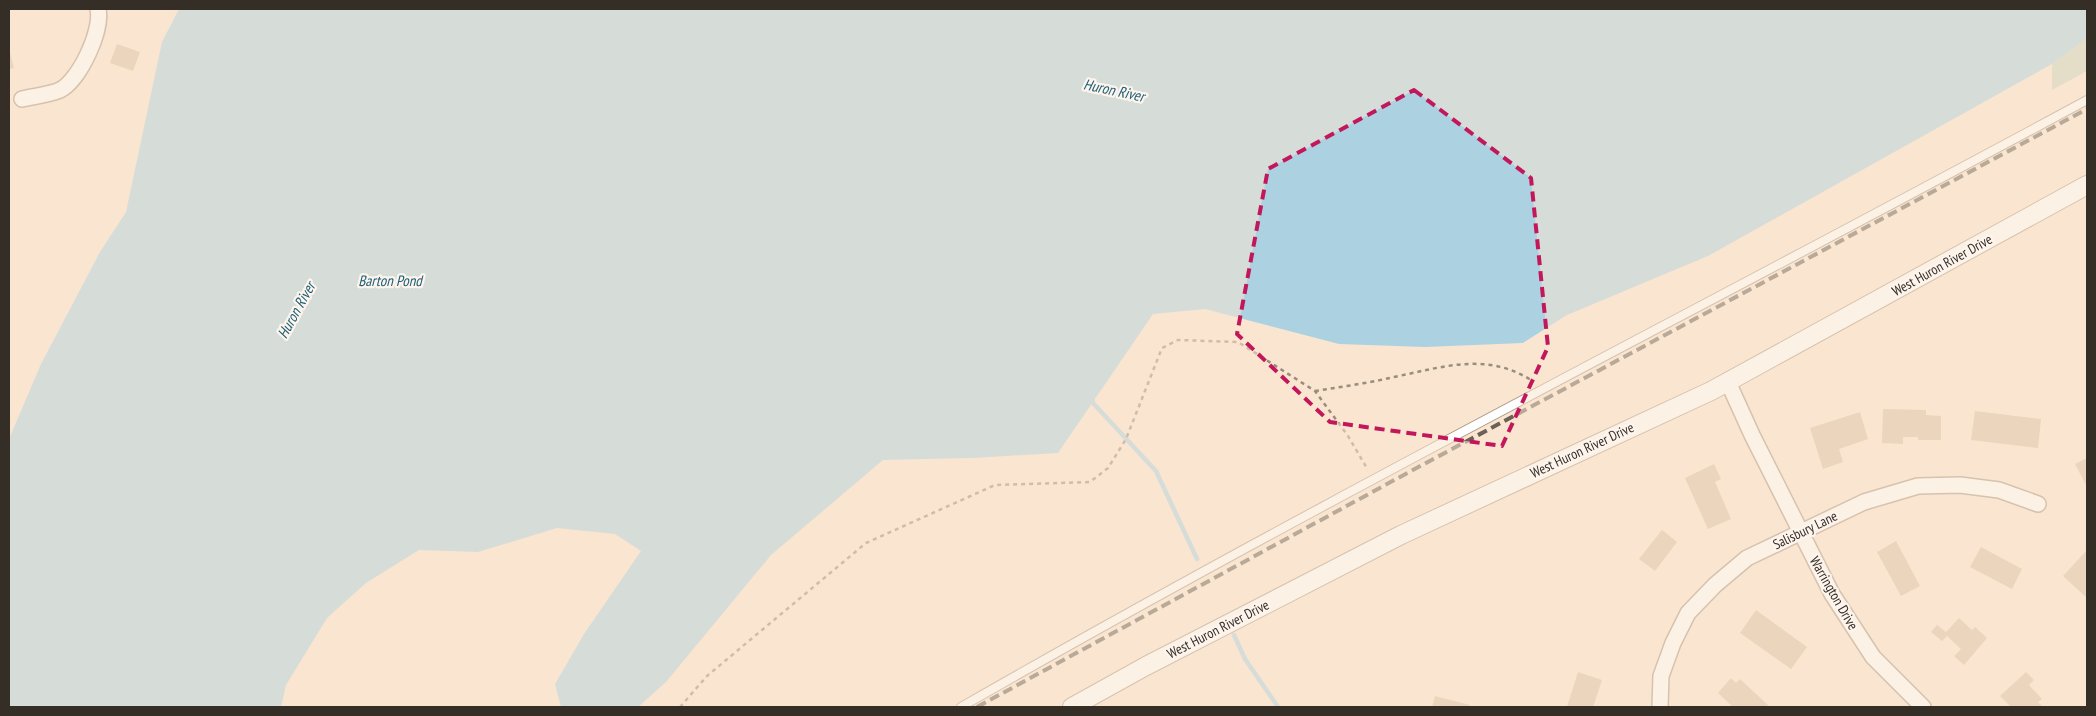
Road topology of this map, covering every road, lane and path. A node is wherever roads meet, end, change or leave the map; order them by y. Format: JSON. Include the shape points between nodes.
{"nodes":[{"id":1,"x":98,"y":9,"type":"edge"},
{"id":2,"x":22,"y":99,"type":"dead end"},
{"id":3,"x":2087,"y":100,"type":"edge"},
{"id":4,"x":2087,"y":186,"type":"edge"},
{"id":5,"x":1728,"y":382,"type":"junction"},
{"id":6,"x":1542,"y":388,"type":"junction"},
{"id":7,"x":1314,"y":391,"type":"junction"},
{"id":8,"x":1373,"y":480,"type":"junction"},
{"id":9,"x":2038,"y":504,"type":"dead end"},
{"id":10,"x":1801,"y":533,"type":"junction"},
{"id":11,"x":680,"y":707,"type":"edge"},
{"id":12,"x":961,"y":707,"type":"edge"},
{"id":13,"x":1072,"y":707,"type":"edge"},
{"id":14,"x":1660,"y":707,"type":"edge"},
{"id":15,"x":1923,"y":707,"type":"edge"}],
"edges":[{"from":1,"to":2,"type":"street","via":[[93,45],[74,77],[60,90]]},
{"from":3,"to":6,"type":"lane"},
{"from":4,"to":5,"type":"street","name":"West Huron River Drive"},
{"from":5,"to":10,"type":"street","name":"Warrington Drive"},
{"from":5,"to":13,"type":"street","name":"West Huron River Drive","via":[[1401,535]]},
{"from":6,"to":7,"type":"path","via":[[1521,374],[1492,366],[1459,363]]},
{"from":6,"to":8,"type":"lane"},
{"from":7,"to":8,"type":"path","via":[[1348,436]]},
{"from":7,"to":11,"type":"path","via":[[1238,342],[1178,340],[1162,348],[1126,439],[1108,468],[1090,482],[995,485],[866,543],[707,676]]},
{"from":8,"to":12,"type":"lane"},
{"from":9,"to":10,"type":"street","name":"Salisbury Lane","via":[[1999,490],[1960,485],[1918,486],[1864,502]]},
{"from":10,"to":14,"type":"street","name":"Salisbury Lane","via":[[1747,558],[1688,613],[1661,676]]},
{"from":10,"to":15,"type":"street","name":"Warrington Drive","via":[[1832,594],[1873,657]]}]}
